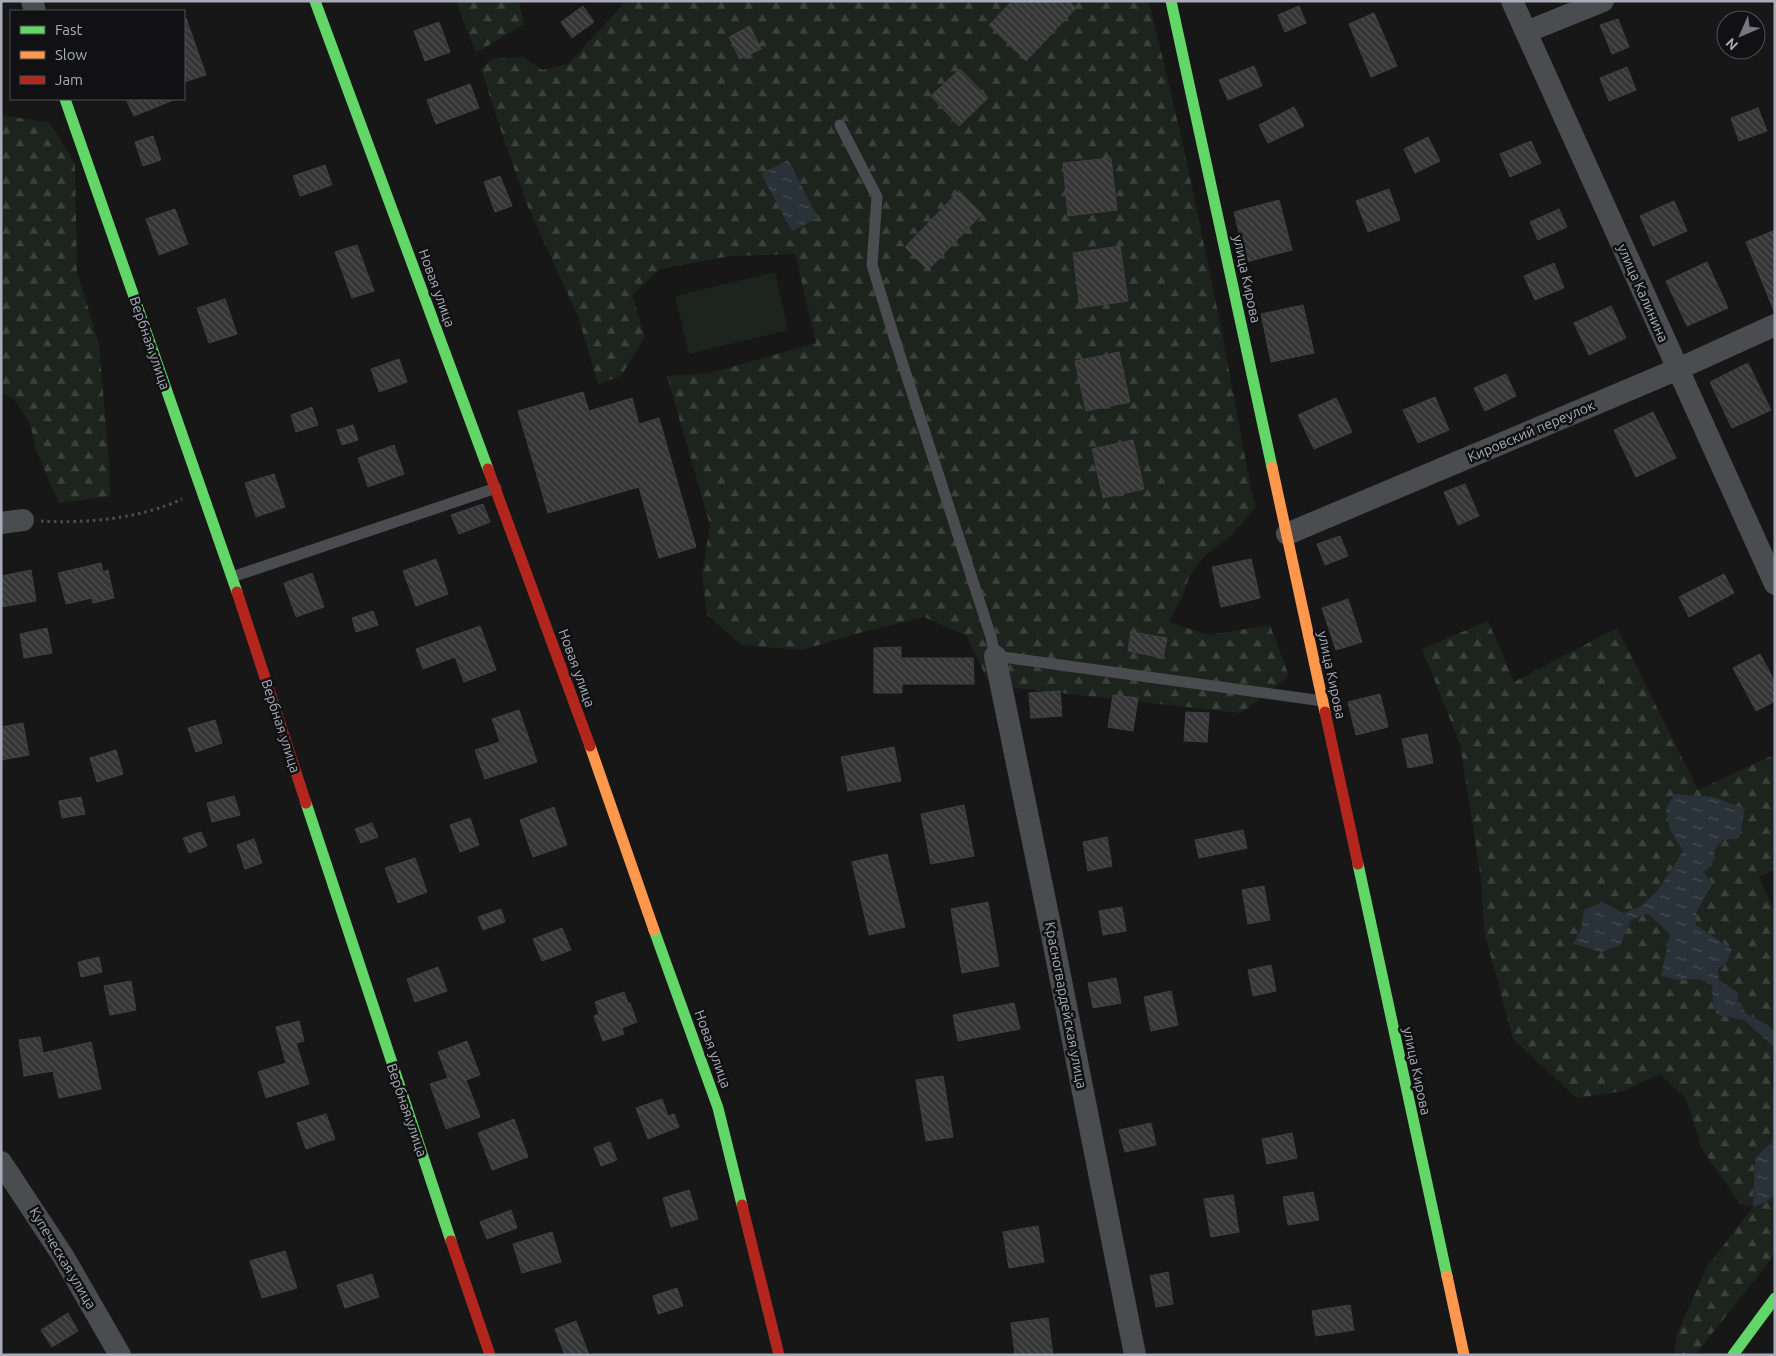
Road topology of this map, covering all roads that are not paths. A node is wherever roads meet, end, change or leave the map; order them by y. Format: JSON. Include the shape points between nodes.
{"nodes":[{"id":1,"x":315,"y":1,"type":"edge"},
{"id":2,"x":1171,"y":1,"type":"edge"},
{"id":3,"x":1512,"y":1,"type":"edge"},
{"id":4,"x":1603,"y":1,"type":"edge"},
{"id":5,"x":1526,"y":32,"type":"junction"},
{"id":6,"x":65,"y":100,"type":"edge"},
{"id":7,"x":840,"y":125,"type":"dead end"},
{"id":8,"x":1775,"y":325,"type":"edge"},
{"id":9,"x":1678,"y":369,"type":"junction"},
{"id":10,"x":496,"y":488,"type":"junction"},
{"id":11,"x":23,"y":520,"type":"road end"},
{"id":12,"x":1,"y":523,"type":"edge"},
{"id":13,"x":1287,"y":534,"type":"junction"},
{"id":14,"x":232,"y":577,"type":"junction"},
{"id":15,"x":1775,"y":584,"type":"edge"},
{"id":16,"x":995,"y":656,"type":"junction"},
{"id":17,"x":1323,"y":701,"type":"junction"},
{"id":18,"x":2,"y":1162,"type":"edge"},
{"id":19,"x":1775,"y":1298,"type":"edge"},
{"id":20,"x":120,"y":1355,"type":"edge"},
{"id":21,"x":490,"y":1355,"type":"edge"},
{"id":22,"x":779,"y":1355,"type":"edge"},
{"id":23,"x":1136,"y":1355,"type":"edge"},
{"id":24,"x":1464,"y":1355,"type":"edge"},
{"id":25,"x":1733,"y":1355,"type":"edge"}],
"edges":[{"from":1,"to":10,"type":"street","name":"Новая улица"},
{"from":2,"to":13,"type":"street","name":"улица Кирова"},
{"from":3,"to":5,"type":"street","name":"улица Калинина"},
{"from":4,"to":5,"type":"street"},
{"from":5,"to":9,"type":"street","name":"улица Калинина"},
{"from":6,"to":14,"type":"street","name":"Вербная улица"},
{"from":7,"to":16,"type":"lane","via":[[877,197],[872,265]]},
{"from":8,"to":9,"type":"street","name":"Кировский переулок"},
{"from":9,"to":13,"type":"street","name":"Кировский переулок"},
{"from":9,"to":15,"type":"street","name":"улица Калинина"},
{"from":10,"to":14,"type":"lane"},
{"from":10,"to":22,"type":"street","name":"Новая улица","via":[[718,1108]]},
{"from":11,"to":12,"type":"street"},
{"from":13,"to":17,"type":"street","name":"улица Кирова"},
{"from":14,"to":21,"type":"street","name":"Вербная улица"},
{"from":16,"to":17,"type":"lane"},
{"from":16,"to":23,"type":"street","name":"Красногвардейская улица"},
{"from":17,"to":24,"type":"street","name":"улица Кирова"},
{"from":18,"to":20,"type":"street","name":"Купеческая улица","via":[[63,1256]]},
{"from":19,"to":25,"type":"street"}]}
